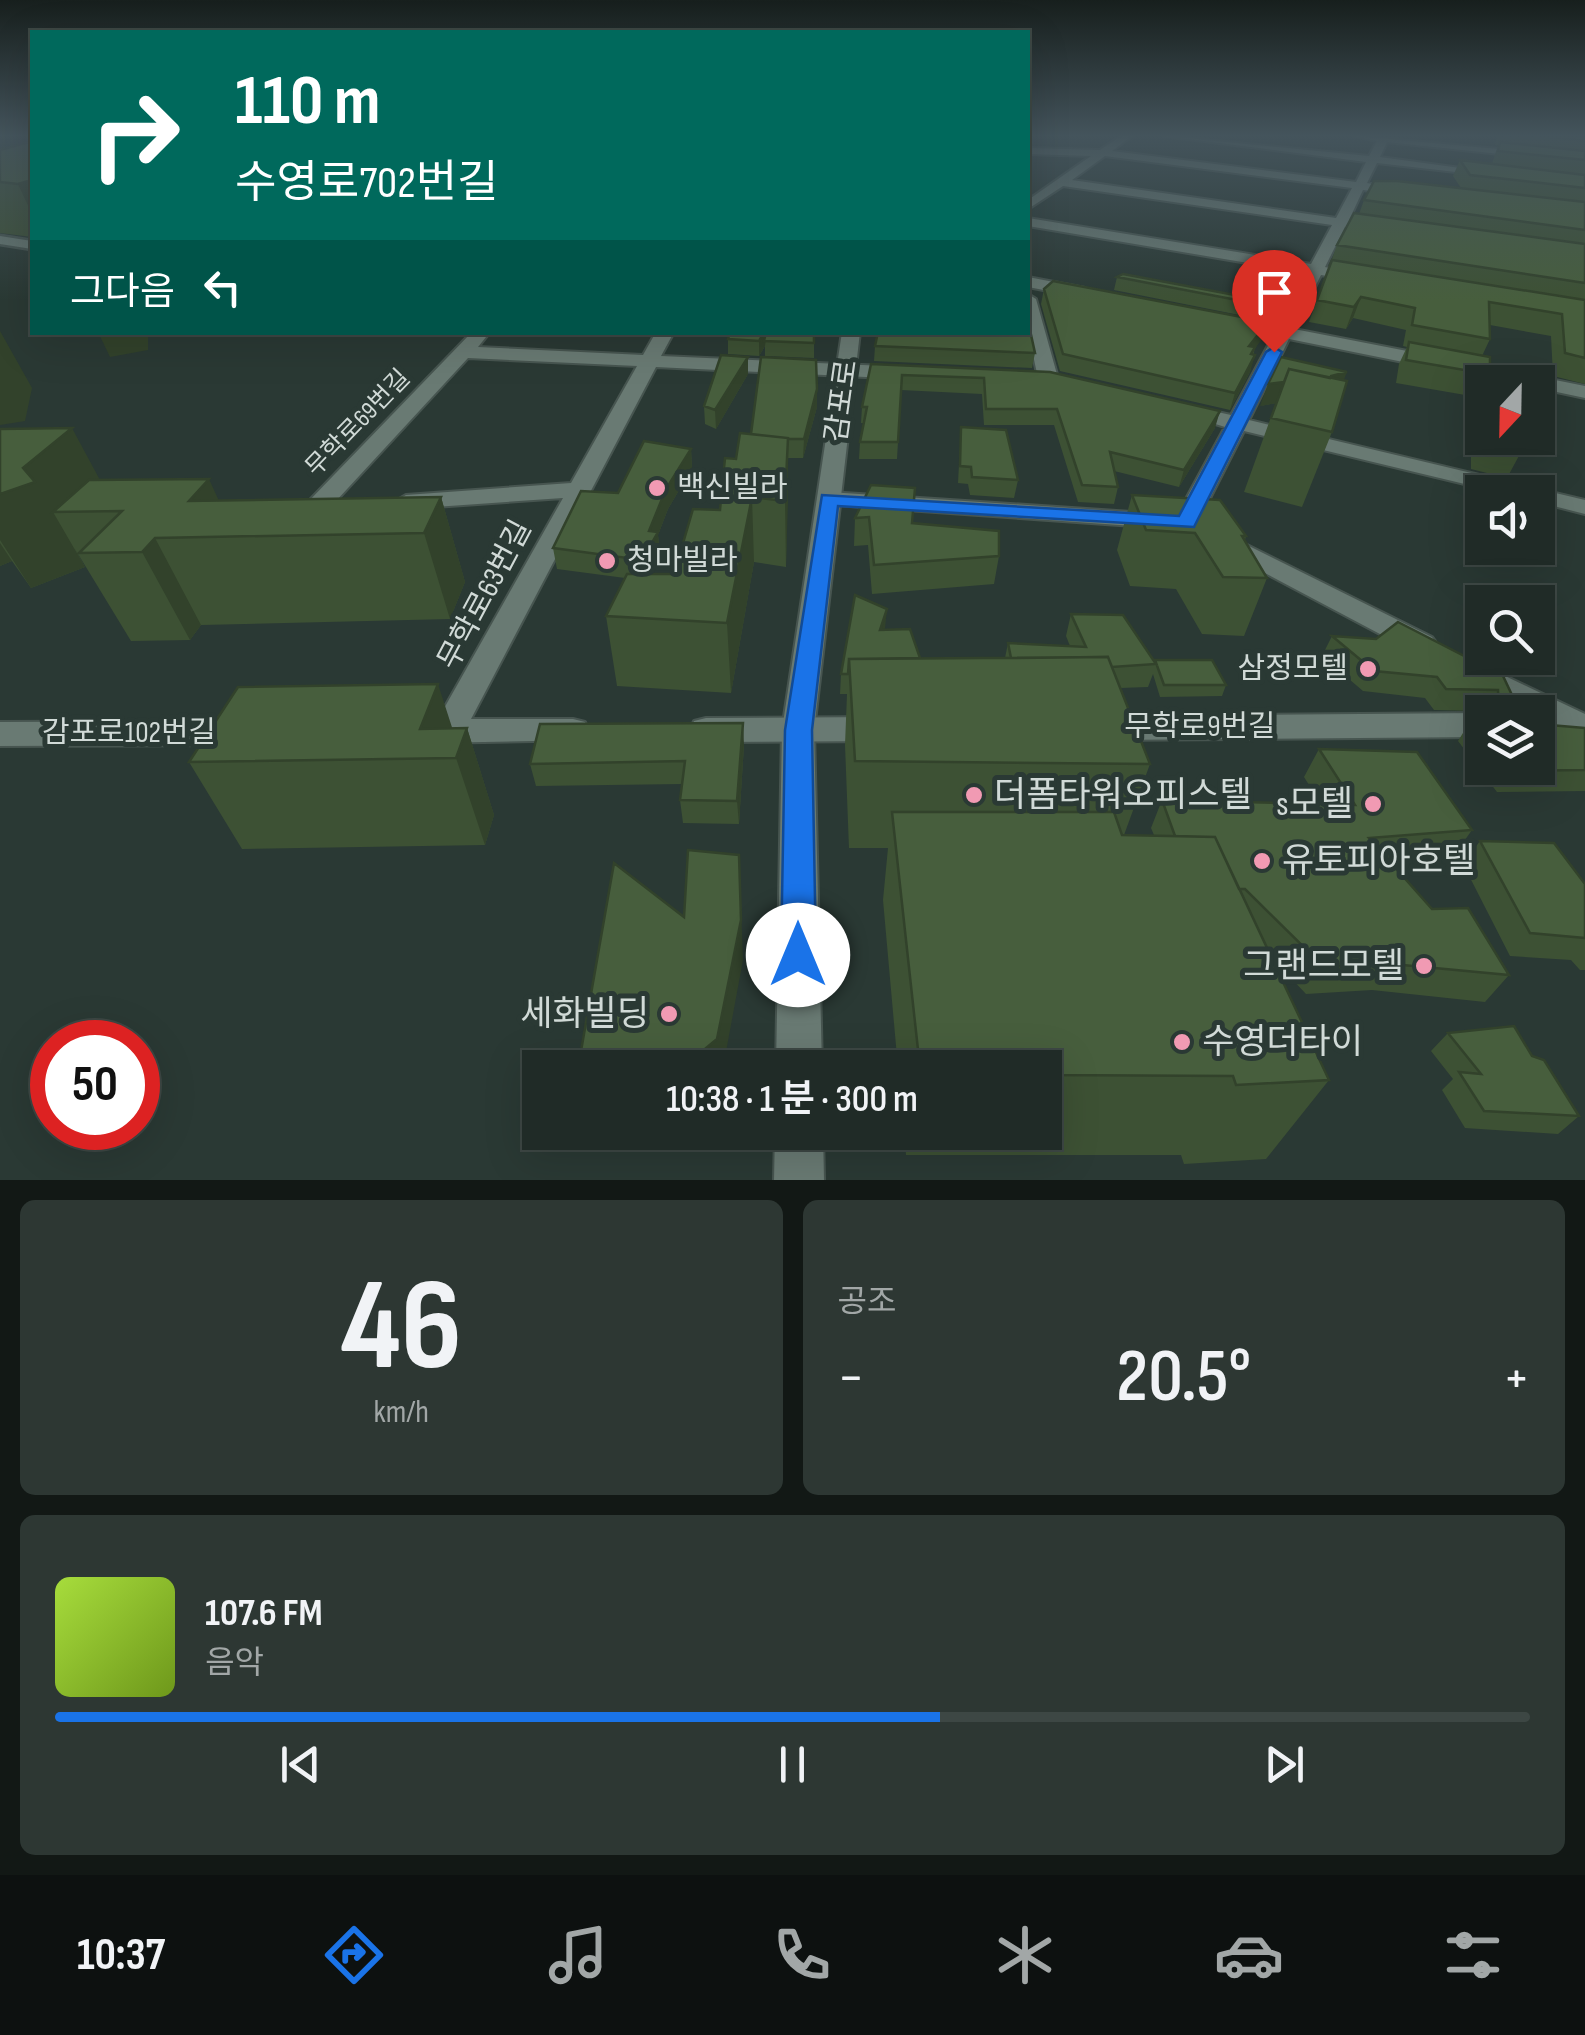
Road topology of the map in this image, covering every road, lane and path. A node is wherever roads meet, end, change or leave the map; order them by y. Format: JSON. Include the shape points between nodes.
{"nodes":[{"id":1,"x":1124,"y":191,"type":"edge"},
{"id":2,"x":1356,"y":191,"type":"edge"},
{"id":3,"x":1407,"y":191,"type":"edge"},
{"id":4,"x":1430,"y":194,"type":"edge"},
{"id":5,"x":1030,"y":222,"type":"edge"},
{"id":6,"x":1340,"y":222,"type":"junction"},
{"id":7,"x":1406,"y":232,"type":"edge"},
{"id":8,"x":0,"y":240,"type":"edge"},
{"id":9,"x":30,"y":246,"type":"edge"},
{"id":10,"x":1316,"y":270,"type":"junction"},
{"id":11,"x":1374,"y":279,"type":"edge"},
{"id":12,"x":1030,"y":282,"type":"edge"},
{"id":13,"x":1102,"y":296,"type":"edge"},
{"id":14,"x":1030,"y":307,"type":"edge"},
{"id":15,"x":1212,"y":318,"type":"edge"},
{"id":16,"x":1284,"y":332,"type":"junction"},
{"id":17,"x":479,"y":335,"type":"edge"},
{"id":18,"x":662,"y":335,"type":"edge"},
{"id":19,"x":851,"y":335,"type":"edge"},
{"id":20,"x":464,"y":352,"type":"junction"},
{"id":21,"x":649,"y":361,"type":"junction"},
{"id":22,"x":846,"y":371,"type":"junction"},
{"id":23,"x":931,"y":374,"type":"edge"},
{"id":24,"x":1048,"y":379,"type":"edge"},
{"id":25,"x":1585,"y":392,"type":"edge"},
{"id":26,"x":1162,"y":405,"type":"edge"},
{"id":27,"x":1237,"y":424,"type":"junction"},
{"id":28,"x":1465,"y":478,"type":"edge"},
{"id":29,"x":579,"y":490,"type":"junction"},
{"id":30,"x":1555,"y":499,"type":"edge"},
{"id":31,"x":829,"y":500,"type":"junction"},
{"id":32,"x":390,"y":504,"type":"edge"},
{"id":33,"x":352,"y":506,"type":"edge"},
{"id":34,"x":1585,"y":506,"type":"edge"},
{"id":35,"x":1186,"y":522,"type":"junction"},
{"id":36,"x":1465,"y":725,"type":"edge"},
{"id":37,"x":1555,"y":725,"type":"edge"},
{"id":38,"x":1582,"y":726,"type":"edge"},
{"id":39,"x":1070,"y":728,"type":"edge"},
{"id":40,"x":914,"y":729,"type":"edge"},
{"id":41,"x":682,"y":730,"type":"edge"},
{"id":42,"x":798,"y":730,"type":"junction"},
{"id":43,"x":448,"y":731,"type":"junction"},
{"id":44,"x":604,"y":731,"type":"edge"},
{"id":45,"x":270,"y":732,"type":"edge"},
{"id":46,"x":389,"y":732,"type":"edge"},
{"id":47,"x":0,"y":734,"type":"edge"},
{"id":48,"x":798,"y":1050,"type":"edge"},
{"id":49,"x":798,"y":1150,"type":"edge"},
{"id":50,"x":798,"y":1180,"type":"edge"}],
"edges":[{"from":1,"to":6,"type":"street"},
{"from":2,"to":6,"type":"street"},
{"from":3,"to":4,"type":"street"},
{"from":5,"to":10,"type":"street"},
{"from":6,"to":7,"type":"street"},
{"from":6,"to":10,"type":"street"},
{"from":8,"to":9,"type":"street"},
{"from":10,"to":11,"type":"street"},
{"from":10,"to":16,"type":"street"},
{"from":12,"to":13,"type":"street"},
{"from":14,"to":24,"type":"street"},
{"from":15,"to":16,"type":"street"},
{"from":16,"to":25,"type":"street"},
{"from":16,"to":27,"type":"street"},
{"from":17,"to":20,"type":"street","name":"무학로69번길"},
{"from":18,"to":21,"type":"street","name":"무학로63번길"},
{"from":19,"to":22,"type":"street","name":"감포로"},
{"from":20,"to":21,"type":"street"},
{"from":20,"to":33,"type":"street","name":"무학로69번길","via":[[314,509]]},
{"from":21,"to":22,"type":"street"},
{"from":21,"to":29,"type":"street","name":"무학로63번길"},
{"from":22,"to":23,"type":"street"},
{"from":22,"to":31,"type":"street","name":"감포로"},
{"from":26,"to":27,"type":"street"},
{"from":27,"to":28,"type":"street"},
{"from":27,"to":35,"type":"street"},
{"from":29,"to":32,"type":"street","name":"무학로63번길"},
{"from":29,"to":43,"type":"street","name":"무학로63번길"},
{"from":30,"to":34,"type":"street"},
{"from":31,"to":35,"type":"street"},
{"from":31,"to":42,"type":"street","name":"감포로"},
{"from":35,"to":38,"type":"street"},
{"from":36,"to":39,"type":"street","name":"무학로9번길"},
{"from":37,"to":38,"type":"street"},
{"from":40,"to":42,"type":"street"},
{"from":41,"to":42,"type":"street"},
{"from":42,"to":48,"type":"street","name":"감포로"},
{"from":43,"to":44,"type":"street"},
{"from":43,"to":46,"type":"street"},
{"from":45,"to":47,"type":"street","name":"감포로102번길"},
{"from":49,"to":50,"type":"street"}]}
